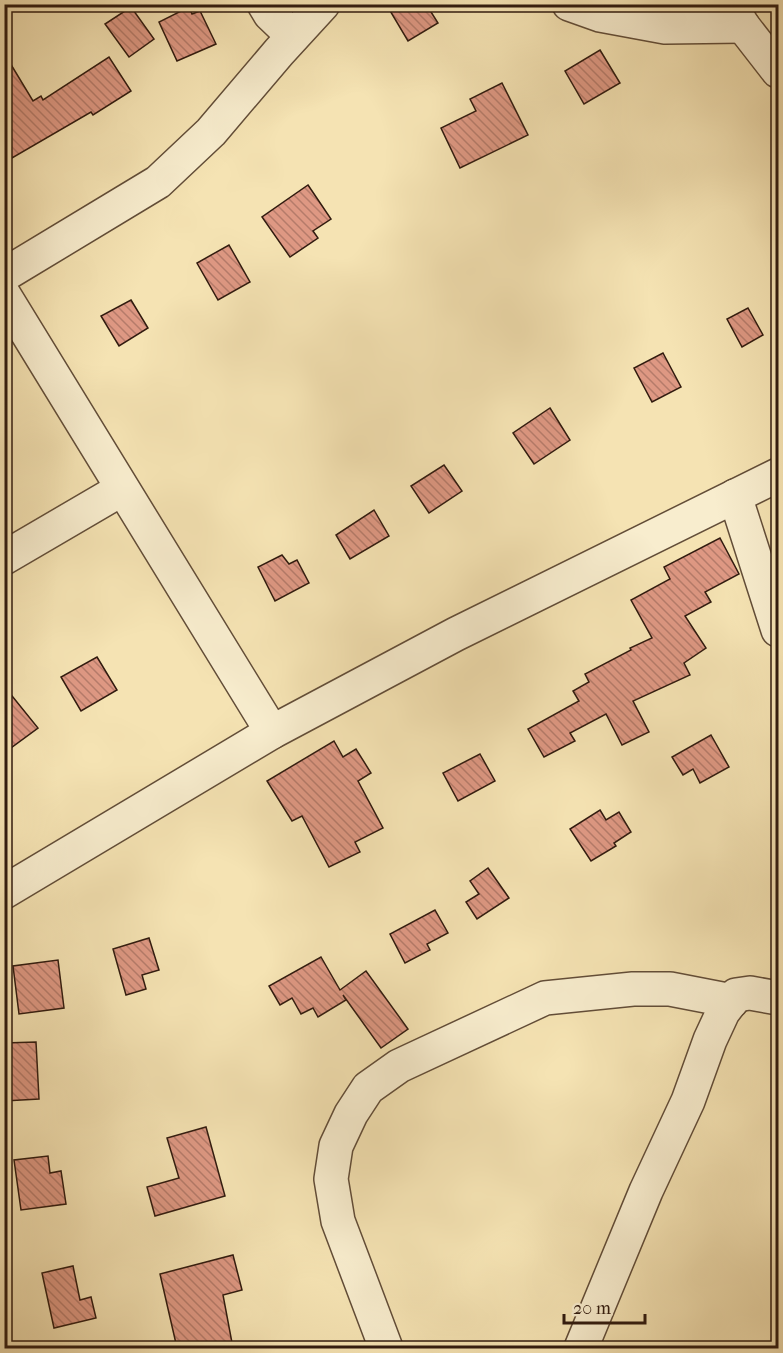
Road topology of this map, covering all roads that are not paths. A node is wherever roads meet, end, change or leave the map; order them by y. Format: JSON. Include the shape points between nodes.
{"nodes":[{"id":1,"x":264,"y":4,"type":"edge"},
{"id":2,"x":323,"y":4,"type":"edge"},
{"id":3,"x":569,"y":4,"type":"edge"},
{"id":4,"x":737,"y":15,"type":"edge"},
{"id":5,"x":293,"y":36,"type":"junction"},
{"id":6,"x":778,"y":71,"type":"edge"},
{"id":7,"x":4,"y":275,"type":"edge"},
{"id":8,"x":4,"y":295,"type":"edge"},
{"id":9,"x":778,"y":476,"type":"edge"},
{"id":10,"x":122,"y":489,"type":"junction"},
{"id":11,"x":735,"y":496,"type":"junction"},
{"id":12,"x":4,"y":558,"type":"edge"},
{"id":13,"x":778,"y":630,"type":"edge"},
{"id":14,"x":272,"y":732,"type":"junction"},
{"id":15,"x":4,"y":892,"type":"edge"},
{"id":16,"x":778,"y":998,"type":"edge"},
{"id":17,"x":732,"y":1001,"type":"junction"},
{"id":18,"x":386,"y":1348,"type":"edge"},
{"id":19,"x":581,"y":1348,"type":"edge"}],
"edges":[{"from":1,"to":5,"type":"street"},
{"from":2,"to":5,"type":"street"},
{"from":3,"to":4,"type":"street","via":[[600,15],[665,27]]},
{"from":4,"to":6,"type":"street"},
{"from":5,"to":7,"type":"street","via":[[211,132],[158,182]]},
{"from":8,"to":10,"type":"street"},
{"from":9,"to":11,"type":"street"},
{"from":10,"to":12,"type":"street"},
{"from":10,"to":14,"type":"street"},
{"from":11,"to":13,"type":"street"},
{"from":11,"to":14,"type":"street","via":[[456,634]]},
{"from":14,"to":15,"type":"street"},
{"from":16,"to":17,"type":"street","via":[[750,993],[736,995]]},
{"from":17,"to":18,"type":"street","via":[[670,989],[544,998],[399,1066],[368,1088],[336,1146],[331,1179],[338,1221]]},
{"from":17,"to":19,"type":"street","via":[[710,1040],[688,1101]]}]}
